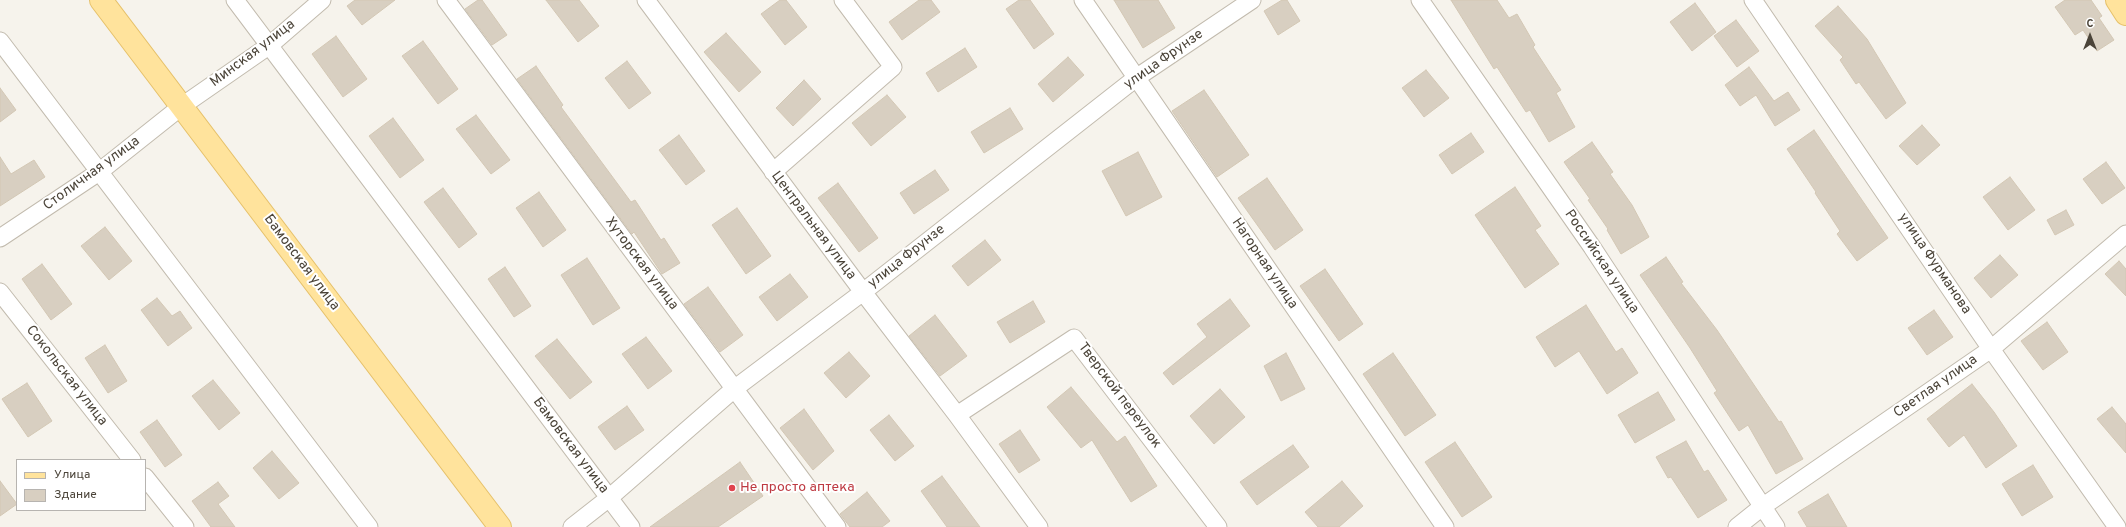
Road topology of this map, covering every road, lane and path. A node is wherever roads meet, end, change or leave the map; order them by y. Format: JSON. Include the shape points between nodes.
{"nodes":[{"id":1,"x":101,"y":0,"type":"edge"},
{"id":2,"x":235,"y":0,"type":"edge"},
{"id":3,"x":322,"y":0,"type":"edge"},
{"id":4,"x":446,"y":0,"type":"edge"},
{"id":5,"x":646,"y":0,"type":"edge"},
{"id":6,"x":843,"y":0,"type":"edge"},
{"id":7,"x":1083,"y":0,"type":"edge"},
{"id":8,"x":1252,"y":0,"type":"edge"},
{"id":9,"x":1420,"y":0,"type":"edge"},
{"id":10,"x":1753,"y":0,"type":"edge"},
{"id":11,"x":2117,"y":0,"type":"edge"},
{"id":12,"x":2126,"y":14,"type":"edge"},
{"id":13,"x":0,"y":41,"type":"edge"},
{"id":14,"x":270,"y":45,"type":"junction"},
{"id":15,"x":1136,"y":78,"type":"junction"},
{"id":16,"x":182,"y":106,"type":"junction"},
{"id":17,"x":99,"y":172,"type":"junction"},
{"id":18,"x":773,"y":172,"type":"junction"},
{"id":19,"x":2126,"y":234,"type":"edge"},
{"id":20,"x":0,"y":238,"type":"edge"},
{"id":21,"x":0,"y":292,"type":"edge"},
{"id":22,"x":863,"y":292,"type":"junction"},
{"id":23,"x":1991,"y":349,"type":"junction"},
{"id":24,"x":734,"y":389,"type":"junction"},
{"id":25,"x":957,"y":415,"type":"junction"},
{"id":26,"x":131,"y":459,"type":"edge"},
{"id":27,"x":146,"y":478,"type":"edge"},
{"id":28,"x":609,"y":498,"type":"junction"},
{"id":29,"x":1762,"y":507,"type":"junction"},
{"id":30,"x":185,"y":527,"type":"edge"},
{"id":31,"x":369,"y":527,"type":"edge"},
{"id":32,"x":500,"y":527,"type":"edge"},
{"id":33,"x":572,"y":527,"type":"edge"},
{"id":34,"x":631,"y":527,"type":"edge"},
{"id":35,"x":837,"y":527,"type":"edge"},
{"id":36,"x":1039,"y":527,"type":"edge"},
{"id":37,"x":1218,"y":527,"type":"edge"},
{"id":38,"x":1445,"y":527,"type":"edge"},
{"id":39,"x":1737,"y":527,"type":"edge"},
{"id":40,"x":1776,"y":527,"type":"edge"},
{"id":41,"x":2117,"y":527,"type":"edge"}],
"edges":[{"from":1,"to":16,"type":"main road","name":"Бамовская улица"},
{"from":2,"to":14,"type":"street","name":"Бамовская улица"},
{"from":3,"to":14,"type":"street","name":"Минская улица"},
{"from":4,"to":24,"type":"street","name":"Хуторская улица"},
{"from":5,"to":18,"type":"street","name":"Центральная улица"},
{"from":6,"to":18,"type":"street","via":[[893,67]]},
{"from":7,"to":15,"type":"street","name":"Нагорная улица"},
{"from":8,"to":15,"type":"street","name":"улица Фрунзе"},
{"from":9,"to":29,"type":"street","name":"Российская улица","via":[[1592,247]]},
{"from":10,"to":23,"type":"street","name":"улица Фурманова"},
{"from":11,"to":12,"type":"main road"},
{"from":13,"to":17,"type":"street"},
{"from":14,"to":16,"type":"street","name":"Минская улица"},
{"from":14,"to":28,"type":"street","name":"Бамовская улица"},
{"from":15,"to":22,"type":"street","name":"улица Фрунзе"},
{"from":15,"to":38,"type":"street","name":"Нагорная улица"},
{"from":16,"to":17,"type":"street","name":"Столичная улица"},
{"from":16,"to":32,"type":"main road","name":"Бамовская улица"},
{"from":17,"to":20,"type":"street","name":"Столичная улица"},
{"from":17,"to":31,"type":"street"},
{"from":18,"to":22,"type":"street","name":"Центральная улица"},
{"from":19,"to":23,"type":"street","name":"Светлая улица"},
{"from":21,"to":26,"type":"street","name":"Сокольская улица"},
{"from":22,"to":24,"type":"street","name":"улица Фрунзе"},
{"from":22,"to":25,"type":"street","name":"Центральная улица"},
{"from":23,"to":29,"type":"street","name":"Светлая улица"},
{"from":23,"to":41,"type":"street","name":"улица Фурманова"},
{"from":24,"to":28,"type":"street","name":"улица Фрунзе"},
{"from":24,"to":35,"type":"street","name":"Хуторская улица"},
{"from":25,"to":36,"type":"street","name":"Центральная улица"},
{"from":25,"to":37,"type":"street","name":"Тверской переулок","via":[[1074,338]]},
{"from":27,"to":30,"type":"street"},
{"from":28,"to":33,"type":"street","name":"улица Фрунзе"},
{"from":28,"to":34,"type":"street","name":"Бамовская улица"},
{"from":29,"to":39,"type":"street","name":"Светлая улица"},
{"from":29,"to":40,"type":"street","name":"Российская улица"}]}
